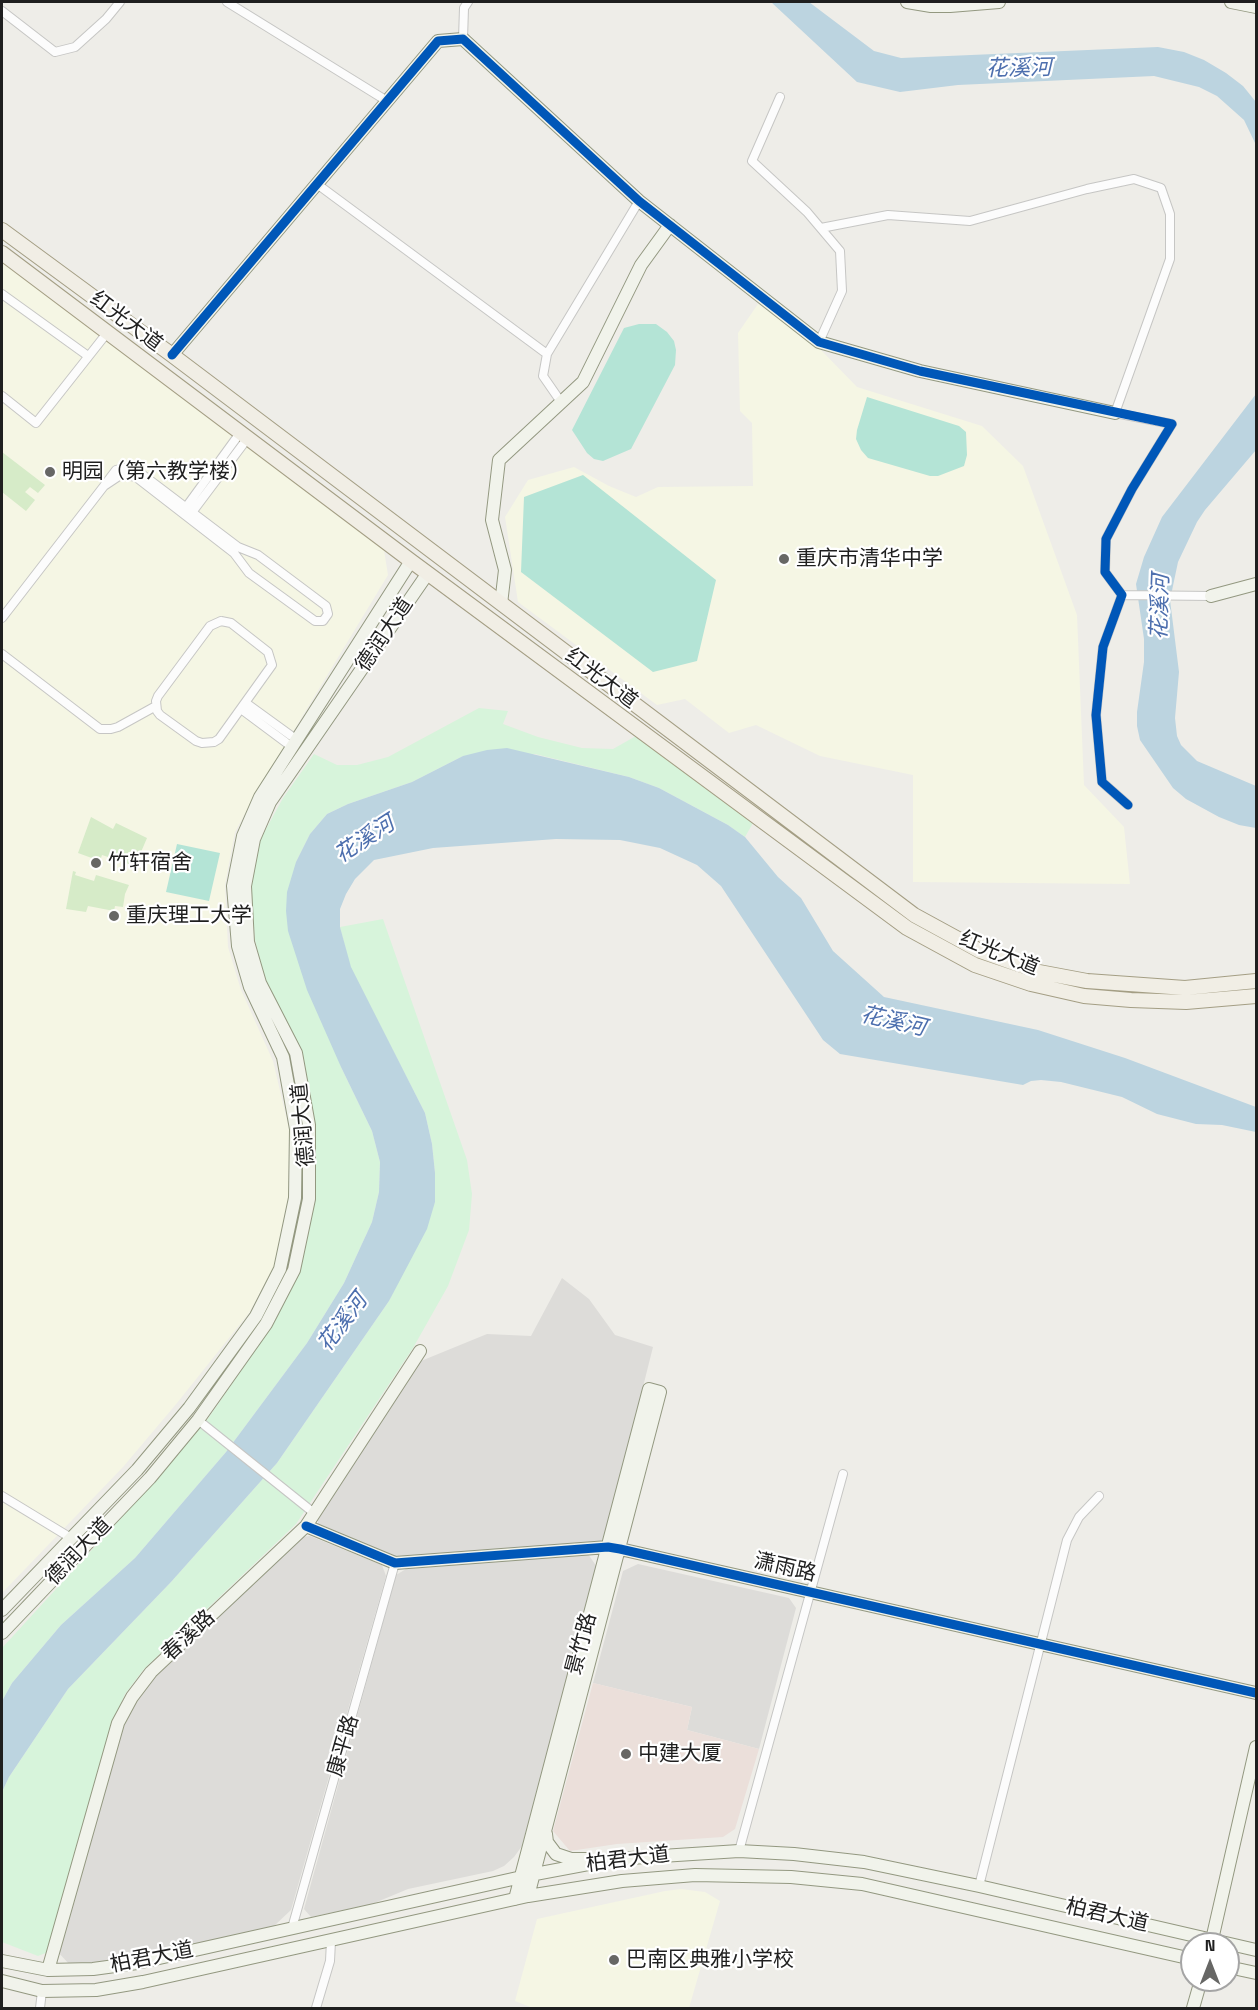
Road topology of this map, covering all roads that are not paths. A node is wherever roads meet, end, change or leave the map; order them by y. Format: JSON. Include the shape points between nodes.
{"nodes":[{"id":1,"x":120,"y":2,"type":"edge"},
{"id":2,"x":227,"y":2,"type":"edge"},
{"id":3,"x":468,"y":2,"type":"edge"},
{"id":4,"x":907,"y":2,"type":"edge"},
{"id":5,"x":999,"y":2,"type":"edge"},
{"id":6,"x":1231,"y":2,"type":"edge"},
{"id":7,"x":1257,"y":8,"type":"edge"},
{"id":8,"x":2,"y":11,"type":"edge"},
{"id":9,"x":463,"y":39,"type":"junction"},
{"id":10,"x":780,"y":97,"type":"dead end"},
{"id":11,"x":387,"y":101,"type":"junction"},
{"id":12,"x":316,"y":184,"type":"junction"},
{"id":13,"x":639,"y":201,"type":"junction"},
{"id":14,"x":670,"y":225,"type":"junction"},
{"id":15,"x":821,"y":228,"type":"junction"},
{"id":16,"x":2,"y":230,"type":"edge"},
{"id":17,"x":2,"y":253,"type":"edge"},
{"id":18,"x":2,"y":294,"type":"edge"},
{"id":19,"x":107,"y":333,"type":"junction"},
{"id":20,"x":819,"y":342,"type":"junction"},
{"id":21,"x":547,"y":354,"type":"junction"},
{"id":22,"x":88,"y":356,"type":"junction"},
{"id":23,"x":172,"y":356,"type":"junction"},
{"id":24,"x":2,"y":396,"type":"edge"},
{"id":25,"x":561,"y":402,"type":"junction"},
{"id":26,"x":1115,"y":413,"type":"junction"},
{"id":27,"x":244,"y":436,"type":"junction"},
{"id":28,"x":187,"y":512,"type":"junction"},
{"id":29,"x":411,"y":561,"type":"junction"},
{"id":30,"x":428,"y":573,"type":"junction"},
{"id":31,"x":1257,"y":584,"type":"edge"},
{"id":32,"x":1122,"y":595,"type":"junction"},
{"id":33,"x":1211,"y":596,"type":"joint"},
{"id":34,"x":501,"y":604,"type":"junction"},
{"id":35,"x":2,"y":618,"type":"edge"},
{"id":36,"x":2,"y":654,"type":"edge"},
{"id":37,"x":156,"y":706,"type":"junction"},
{"id":38,"x":243,"y":706,"type":"junction"},
{"id":39,"x":294,"y":743,"type":"junction"},
{"id":40,"x":1128,"y":805,"type":"dead end"},
{"id":41,"x":1257,"y":981,"type":"edge"},
{"id":42,"x":1257,"y":996,"type":"edge"},
{"id":43,"x":420,"y":1351,"type":"dead end"},
{"id":44,"x":654,"y":1390,"type":"dead end"},
{"id":45,"x":198,"y":1420,"type":"junction"},
{"id":46,"x":843,"y":1474,"type":"dead end"},
{"id":47,"x":2,"y":1496,"type":"edge"},
{"id":48,"x":1099,"y":1496,"type":"dead end"},
{"id":49,"x":314,"y":1513,"type":"junction"},
{"id":50,"x":306,"y":1526,"type":"junction"},
{"id":51,"x":71,"y":1539,"type":"junction"},
{"id":52,"x":614,"y":1548,"type":"junction"},
{"id":53,"x":395,"y":1563,"type":"junction"},
{"id":54,"x":811,"y":1592,"type":"junction"},
{"id":55,"x":2,"y":1611,"type":"edge"},
{"id":56,"x":2,"y":1632,"type":"edge"},
{"id":57,"x":1041,"y":1645,"type":"junction"},
{"id":58,"x":1257,"y":1693,"type":"edge"},
{"id":59,"x":1257,"y":1747,"type":"edge"},
{"id":60,"x":546,"y":1833,"type":"junction"},
{"id":61,"x":740,"y":1851,"type":"junction"},
{"id":62,"x":615,"y":1859,"type":"junction"},
{"id":63,"x":906,"y":1870,"type":"junction"},
{"id":64,"x":535,"y":1874,"type":"junction"},
{"id":65,"x":521,"y":1877,"type":"junction"},
{"id":66,"x":979,"y":1886,"type":"junction"},
{"id":67,"x":888,"y":1888,"type":"junction"},
{"id":68,"x":528,"y":1896,"type":"junction"},
{"id":69,"x":515,"y":1899,"type":"junction"},
{"id":70,"x":292,"y":1928,"type":"junction"},
{"id":71,"x":1213,"y":1932,"type":"edge"},
{"id":72,"x":1180,"y":1935,"type":"edge"},
{"id":73,"x":331,"y":1941,"type":"junction"},
{"id":74,"x":1240,"y":1947,"type":"edge"},
{"id":75,"x":1257,"y":1950,"type":"edge"},
{"id":76,"x":1180,"y":1956,"type":"edge"},
{"id":77,"x":2,"y":1960,"type":"edge"},
{"id":78,"x":1240,"y":1969,"type":"edge"},
{"id":79,"x":48,"y":1970,"type":"junction"},
{"id":80,"x":1257,"y":1973,"type":"edge"},
{"id":81,"x":2,"y":1981,"type":"edge"},
{"id":82,"x":42,"y":1991,"type":"junction"},
{"id":83,"x":1198,"y":1992,"type":"edge"},
{"id":84,"x":40,"y":2008,"type":"edge"},
{"id":85,"x":316,"y":2008,"type":"edge"},
{"id":86,"x":1193,"y":2008,"type":"edge"}],
"edges":[{"from":1,"to":8,"type":"street","via":[[75,47],[55,52]]},
{"from":2,"to":11,"type":"street"},
{"from":3,"to":9,"type":"street","via":[[464,8]]},
{"from":4,"to":5,"type":"main road","via":[[931,6]]},
{"from":6,"to":7,"type":"main road"},
{"from":9,"to":11,"type":"main road","via":[[438,41]]},
{"from":9,"to":13,"type":"main road"},
{"from":10,"to":15,"type":"street","via":[[752,160]]},
{"from":11,"to":12,"type":"main road"},
{"from":12,"to":21,"type":"street"},
{"from":12,"to":23,"type":"main road"},
{"from":13,"to":14,"type":"main road"},
{"from":13,"to":21,"type":"street"},
{"from":14,"to":20,"type":"main road"},
{"from":14,"to":25,"type":"main road","via":[[642,265],[583,382]]},
{"from":15,"to":20,"type":"street","via":[[840,251],[842,291]]},
{"from":15,"to":26,"type":"street","via":[[888,215],[970,221],[1134,179],[1161,188],[1170,214],[1170,259]]},
{"from":16,"to":23,"type":"main road","name":"红光大道"},
{"from":17,"to":19,"type":"main road","name":"红光大道"},
{"from":18,"to":22,"type":"street"},
{"from":19,"to":22,"type":"street"},
{"from":19,"to":27,"type":"main road","name":"红光大道"},
{"from":20,"to":26,"type":"main road","via":[[920,371]]},
{"from":21,"to":25,"type":"street","via":[[543,376]]},
{"from":22,"to":24,"type":"street","via":[[36,423]]},
{"from":23,"to":34,"type":"main road","name":"红光大道"},
{"from":25,"to":34,"type":"main road","via":[[499,460],[492,520],[505,570]]},
{"from":26,"to":32,"type":"street","via":[[1172,424],[1107,538],[1105,572]]},
{"from":27,"to":28,"type":"street"},
{"from":27,"to":29,"type":"main road","name":"红光大道"},
{"from":28,"to":28,"type":"street","via":[[234,553],[249,573],[315,621],[323,621],[328,614],[326,606],[258,555],[238,547]]},
{"from":28,"to":35,"type":"street","via":[[139,472],[129,468],[117,470]]},
{"from":29,"to":30,"type":"main road","name":"红光大道"},
{"from":29,"to":39,"type":"main road","name":"德润大道"},
{"from":30,"to":42,"type":"main road","name":"红光大道","via":[[902,925],[975,965],[1084,996],[1186,1002]]},
{"from":30,"to":45,"type":"main road","name":"德润大道","via":[[270,802],[254,839],[245,886],[249,942],[260,983],[296,1053],[309,1125],[309,1199],[294,1270],[266,1324]]},
{"from":31,"to":33,"type":"main road"},
{"from":32,"to":33,"type":"street"},
{"from":32,"to":40,"type":"street","via":[[1103,647],[1096,716],[1102,782]]},
{"from":34,"to":41,"type":"main road","name":"红光大道","via":[[914,915],[980,951],[1039,972],[1087,981],[1185,988]]},
{"from":36,"to":37,"type":"street","via":[[100,729],[118,727]]},
{"from":37,"to":38,"type":"street","via":[[160,715],[202,743],[219,739]]},
{"from":37,"to":38,"type":"street","via":[[158,696],[210,626],[221,621],[231,623],[272,659],[271,669]]},
{"from":38,"to":39,"type":"street"},
{"from":39,"to":51,"type":"main road","name":"德润大道","via":[[260,797],[243,836],[233,886],[238,946],[250,987],[283,1057],[296,1129],[295,1198],[280,1269],[256,1316],[189,1408]]},
{"from":43,"to":49,"type":"main road","name":"春溪路"},
{"from":44,"to":52,"type":"main road","name":"景竹路"},
{"from":45,"to":49,"type":"street"},
{"from":45,"to":56,"type":"main road","name":"德润大道","via":[[150,1478]]},
{"from":46,"to":54,"type":"street"},
{"from":47,"to":51,"type":"street"},
{"from":48,"to":57,"type":"street","via":[[1079,1517],[1067,1540]]},
{"from":49,"to":50,"type":"main road","name":"春溪路"},
{"from":50,"to":53,"type":"main road","name":"潇雨路"},
{"from":50,"to":79,"type":"main road","name":"春溪路","via":[[151,1672],[132,1697],[118,1723]]},
{"from":51,"to":55,"type":"main road","name":"德润大道"},
{"from":52,"to":53,"type":"main road","name":"潇雨路"},
{"from":52,"to":54,"type":"main road","name":"潇雨路"},
{"from":52,"to":60,"type":"main road","name":"景竹路"},
{"from":52,"to":65,"type":"main road","name":"景竹路"},
{"from":53,"to":70,"type":"street","name":"康平路"},
{"from":54,"to":57,"type":"main road","name":"潇雨路"},
{"from":54,"to":61,"type":"street"},
{"from":57,"to":58,"type":"main road","name":"潇雨路"},
{"from":57,"to":66,"type":"street"},
{"from":59,"to":71,"type":"main road"},
{"from":60,"to":62,"type":"main road","via":[[551,1849],[563,1858]]},
{"from":60,"to":64,"type":"main road","name":"景竹路"},
{"from":61,"to":62,"type":"main road","name":"柏君大道"},
{"from":61,"to":63,"type":"main road","name":"柏君大道","via":[[827,1857]]},
{"from":62,"to":64,"type":"main road","name":"柏君大道"},
{"from":63,"to":66,"type":"main road","name":"柏君大道"},
{"from":63,"to":67,"type":"main road","via":[[880,1874],[880,1881]]},
{"from":64,"to":65,"type":"main road","name":"柏君大道"},
{"from":64,"to":68,"type":"main road","name":"景竹路"},
{"from":65,"to":69,"type":"main road","name":"景竹路"},
{"from":65,"to":70,"type":"main road","name":"柏君大道"},
{"from":66,"to":72,"type":"main road","name":"柏君大道"},
{"from":67,"to":68,"type":"main road","name":"柏君大道","via":[[791,1877],[695,1875],[622,1881]]},
{"from":67,"to":76,"type":"main road","name":"柏君大道"},
{"from":68,"to":69,"type":"main road","name":"柏君大道"},
{"from":69,"to":73,"type":"main road","name":"柏君大道"},
{"from":70,"to":79,"type":"main road","name":"柏君大道","via":[[137,1963]]},
{"from":73,"to":82,"type":"main road","name":"柏君大道","via":[[143,1982],[96,1990]]},
{"from":73,"to":85,"type":"street","via":[[330,1961]]},
{"from":74,"to":75,"type":"main road","name":"柏君大道"},
{"from":77,"to":79,"type":"main road","name":"柏君大道"},
{"from":78,"to":80,"type":"main road"},
{"from":81,"to":82,"type":"main road","name":"柏君大道"},
{"from":82,"to":84,"type":"street"},
{"from":83,"to":86,"type":"main road"}]}
